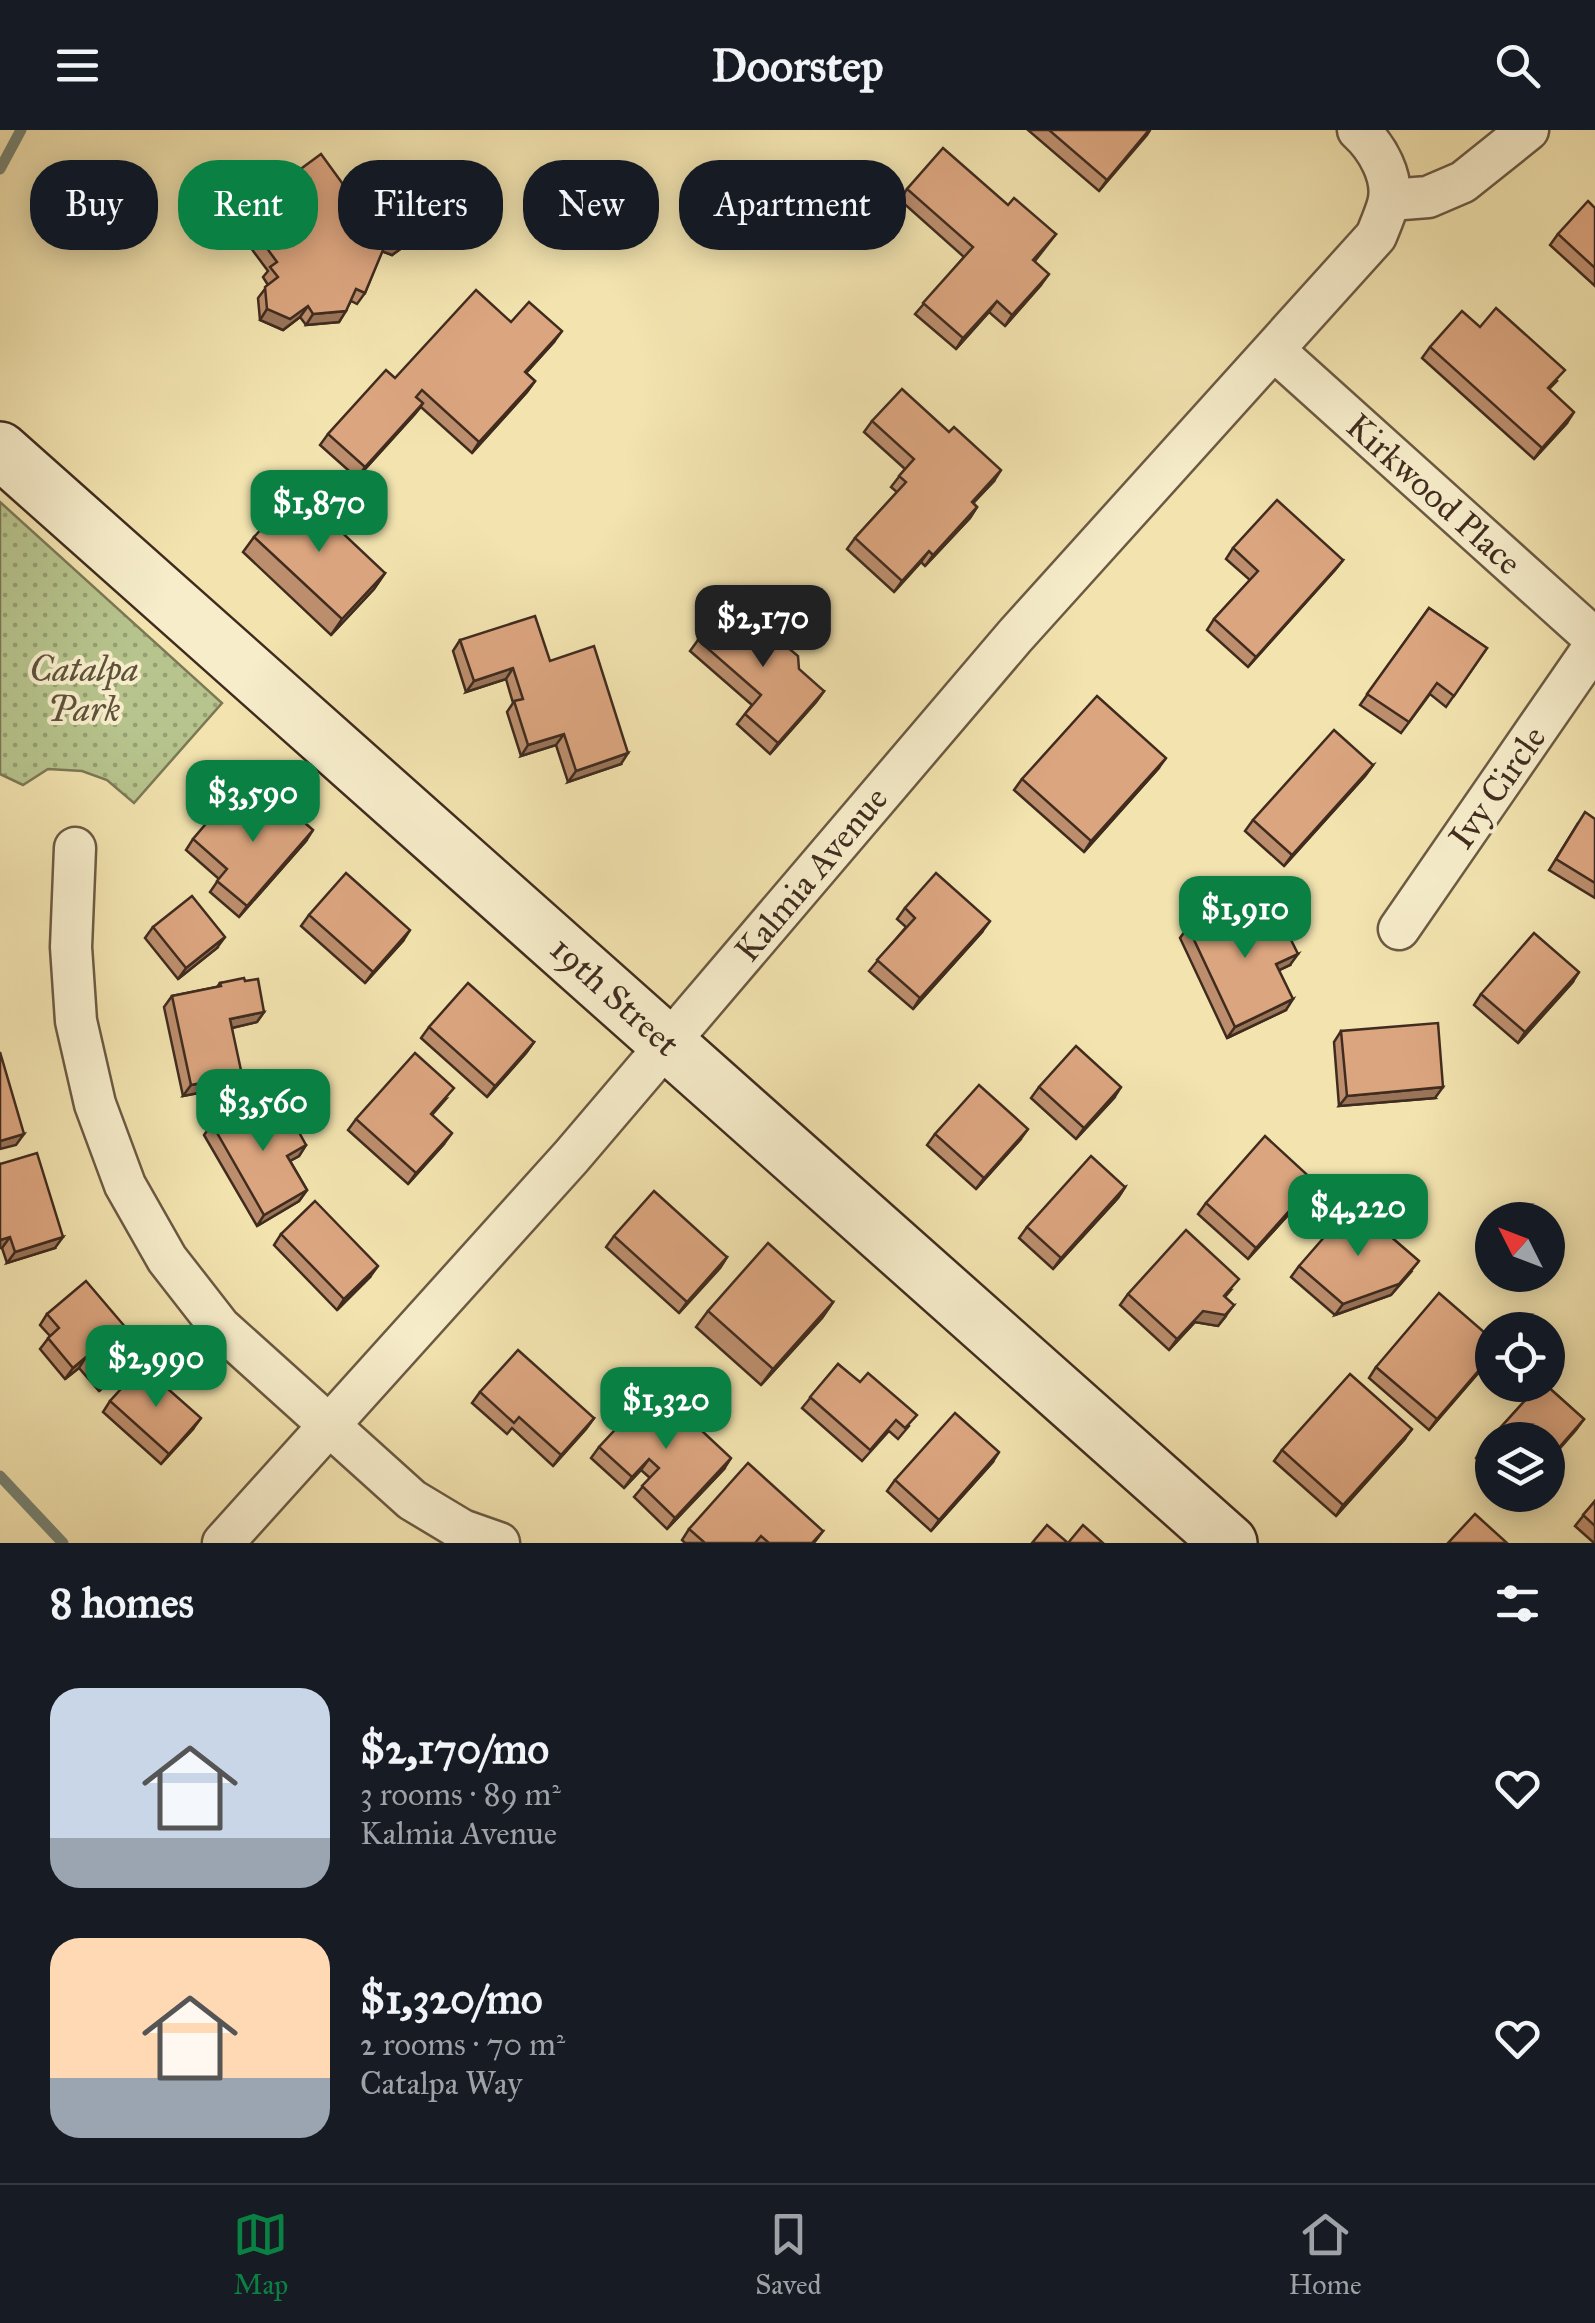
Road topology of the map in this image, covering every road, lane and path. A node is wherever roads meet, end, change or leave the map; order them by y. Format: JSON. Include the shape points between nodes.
{"nodes":[{"id":1,"x":1358,"y":130,"type":"edge"},
{"id":2,"x":1528,"y":130,"type":"edge"},
{"id":3,"x":1390,"y":200,"type":"junction"},
{"id":4,"x":1274,"y":350,"type":"junction"},
{"id":5,"x":0,"y":450,"type":"edge"},
{"id":6,"x":1595,"y":642,"type":"edge"},
{"id":7,"x":75,"y":848,"type":"dead end"},
{"id":8,"x":1399,"y":929,"type":"dead end"},
{"id":9,"x":668,"y":1043,"type":"junction"},
{"id":10,"x":330,"y":1425,"type":"junction"},
{"id":11,"x":223,"y":1543,"type":"edge"},
{"id":12,"x":498,"y":1543,"type":"edge"},
{"id":13,"x":1229,"y":1543,"type":"edge"}],
"edges":[{"from":1,"to":3,"type":"street","via":[[1387,169]]},
{"from":2,"to":3,"type":"street","via":[[1463,182],[1428,197]]},
{"from":3,"to":4,"type":"street","name":"Kalmia Avenue","via":[[1376,236]]},
{"from":4,"to":6,"type":"street","name":"Kirkwood Place"},
{"from":4,"to":9,"type":"street","name":"Kalmia Avenue","via":[[1015,636]]},
{"from":5,"to":9,"type":"street","name":"19th Street"},
{"from":6,"to":8,"type":"street","name":"Ivy Circle"},
{"from":7,"to":10,"type":"street","via":[[76,1020],[95,1104],[125,1185],[167,1259],[220,1327]]},
{"from":9,"to":10,"type":"street","name":"Kalmia Avenue"},
{"from":9,"to":13,"type":"street","name":"19th Street"},
{"from":10,"to":11,"type":"street","name":"Kalmia Avenue"},
{"from":10,"to":12,"type":"street","via":[[412,1500]]}]}
